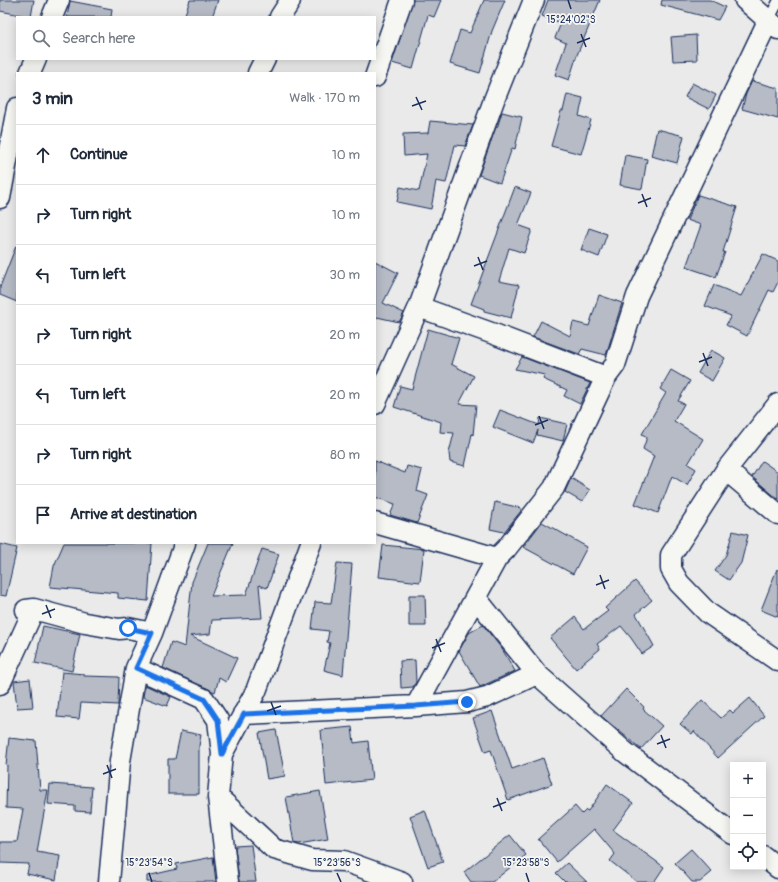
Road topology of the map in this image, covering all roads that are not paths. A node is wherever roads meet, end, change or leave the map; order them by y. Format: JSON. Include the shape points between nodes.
{"nodes":[{"id":1,"x":59,"y":0,"type":"edge"},
{"id":2,"x":290,"y":0,"type":"edge"},
{"id":3,"x":402,"y":0,"type":"edge"},
{"id":4,"x":534,"y":0,"type":"edge"},
{"id":5,"x":745,"y":0,"type":"edge"},
{"id":6,"x":778,"y":2,"type":"edge"},
{"id":7,"x":52,"y":16,"type":"edge"},
{"id":8,"x":281,"y":16,"type":"edge"},
{"id":9,"x":773,"y":25,"type":"edge"},
{"id":10,"x":36,"y":60,"type":"edge"},
{"id":11,"x":264,"y":60,"type":"edge"},
{"id":12,"x":30,"y":72,"type":"edge"},
{"id":13,"x":258,"y":72,"type":"edge"},
{"id":14,"x":376,"y":74,"type":"edge"},
{"id":15,"x":16,"y":113,"type":"edge"},
{"id":16,"x":0,"y":198,"type":"edge"},
{"id":17,"x":419,"y":307,"type":"junction"},
{"id":18,"x":606,"y":377,"type":"junction"},
{"id":19,"x":376,"y":402,"type":"edge"},
{"id":20,"x":778,"y":404,"type":"edge"},
{"id":21,"x":726,"y":470,"type":"junction"},
{"id":22,"x":778,"y":514,"type":"edge"},
{"id":23,"x":376,"y":523,"type":"edge"},
{"id":24,"x":185,"y":544,"type":"edge"},
{"id":25,"x":311,"y":544,"type":"edge"},
{"id":26,"x":497,"y":558,"type":"junction"},
{"id":27,"x":476,"y":598,"type":"junction"},
{"id":28,"x":152,"y":633,"type":"junction"},
{"id":29,"x":778,"y":660,"type":"edge"},
{"id":30,"x":136,"y":668,"type":"junction"},
{"id":31,"x":537,"y":674,"type":"junction"},
{"id":32,"x":0,"y":684,"type":"edge"},
{"id":33,"x":416,"y":706,"type":"junction"},
{"id":34,"x":244,"y":714,"type":"junction"},
{"id":35,"x":222,"y":754,"type":"junction"},
{"id":36,"x":218,"y":797,"type":"junction"},
{"id":37,"x":730,"y":832,"type":"edge"},
{"id":38,"x":766,"y":858,"type":"edge"},
{"id":39,"x":778,"y":868,"type":"edge"},
{"id":40,"x":109,"y":882,"type":"edge"},
{"id":41,"x":228,"y":882,"type":"edge"},
{"id":42,"x":402,"y":882,"type":"edge"}],
"edges":[{"from":1,"to":7,"type":"street"},
{"from":2,"to":8,"type":"street"},
{"from":3,"to":14,"type":"street"},
{"from":4,"to":17,"type":"street","via":[[494,100]]},
{"from":5,"to":9,"type":"street"},
{"from":6,"to":9,"type":"lane"},
{"from":9,"to":18,"type":"street","via":[[638,296],[615,364]]},
{"from":10,"to":12,"type":"street"},
{"from":11,"to":13,"type":"street"},
{"from":15,"to":16,"type":"street"},
{"from":17,"to":18,"type":"street"},
{"from":17,"to":19,"type":"street"},
{"from":18,"to":26,"type":"street","via":[[554,488]]},
{"from":20,"to":21,"type":"street"},
{"from":21,"to":22,"type":"street"},
{"from":21,"to":29,"type":"street","via":[[671,555],[671,569],[679,583],[708,613]]},
{"from":23,"to":26,"type":"street"},
{"from":24,"to":28,"type":"street"},
{"from":25,"to":34,"type":"street","via":[[256,691]]},
{"from":26,"to":27,"type":"street"},
{"from":27,"to":31,"type":"street"},
{"from":27,"to":33,"type":"street"},
{"from":28,"to":30,"type":"street"},
{"from":28,"to":32,"type":"street","via":[[85,623],[34,609],[26,610],[30,618]]},
{"from":30,"to":35,"type":"street","via":[[204,699],[218,720]]},
{"from":30,"to":40,"type":"street","via":[[120,761]]},
{"from":31,"to":33,"type":"street","via":[[487,697],[467,702]]},
{"from":31,"to":37,"type":"street","via":[[625,752]]},
{"from":33,"to":34,"type":"street"},
{"from":34,"to":35,"type":"street"},
{"from":35,"to":36,"type":"street"},
{"from":36,"to":41,"type":"street"},
{"from":36,"to":42,"type":"street","via":[[274,849],[312,860],[344,861]]},
{"from":38,"to":39,"type":"street"}]}
